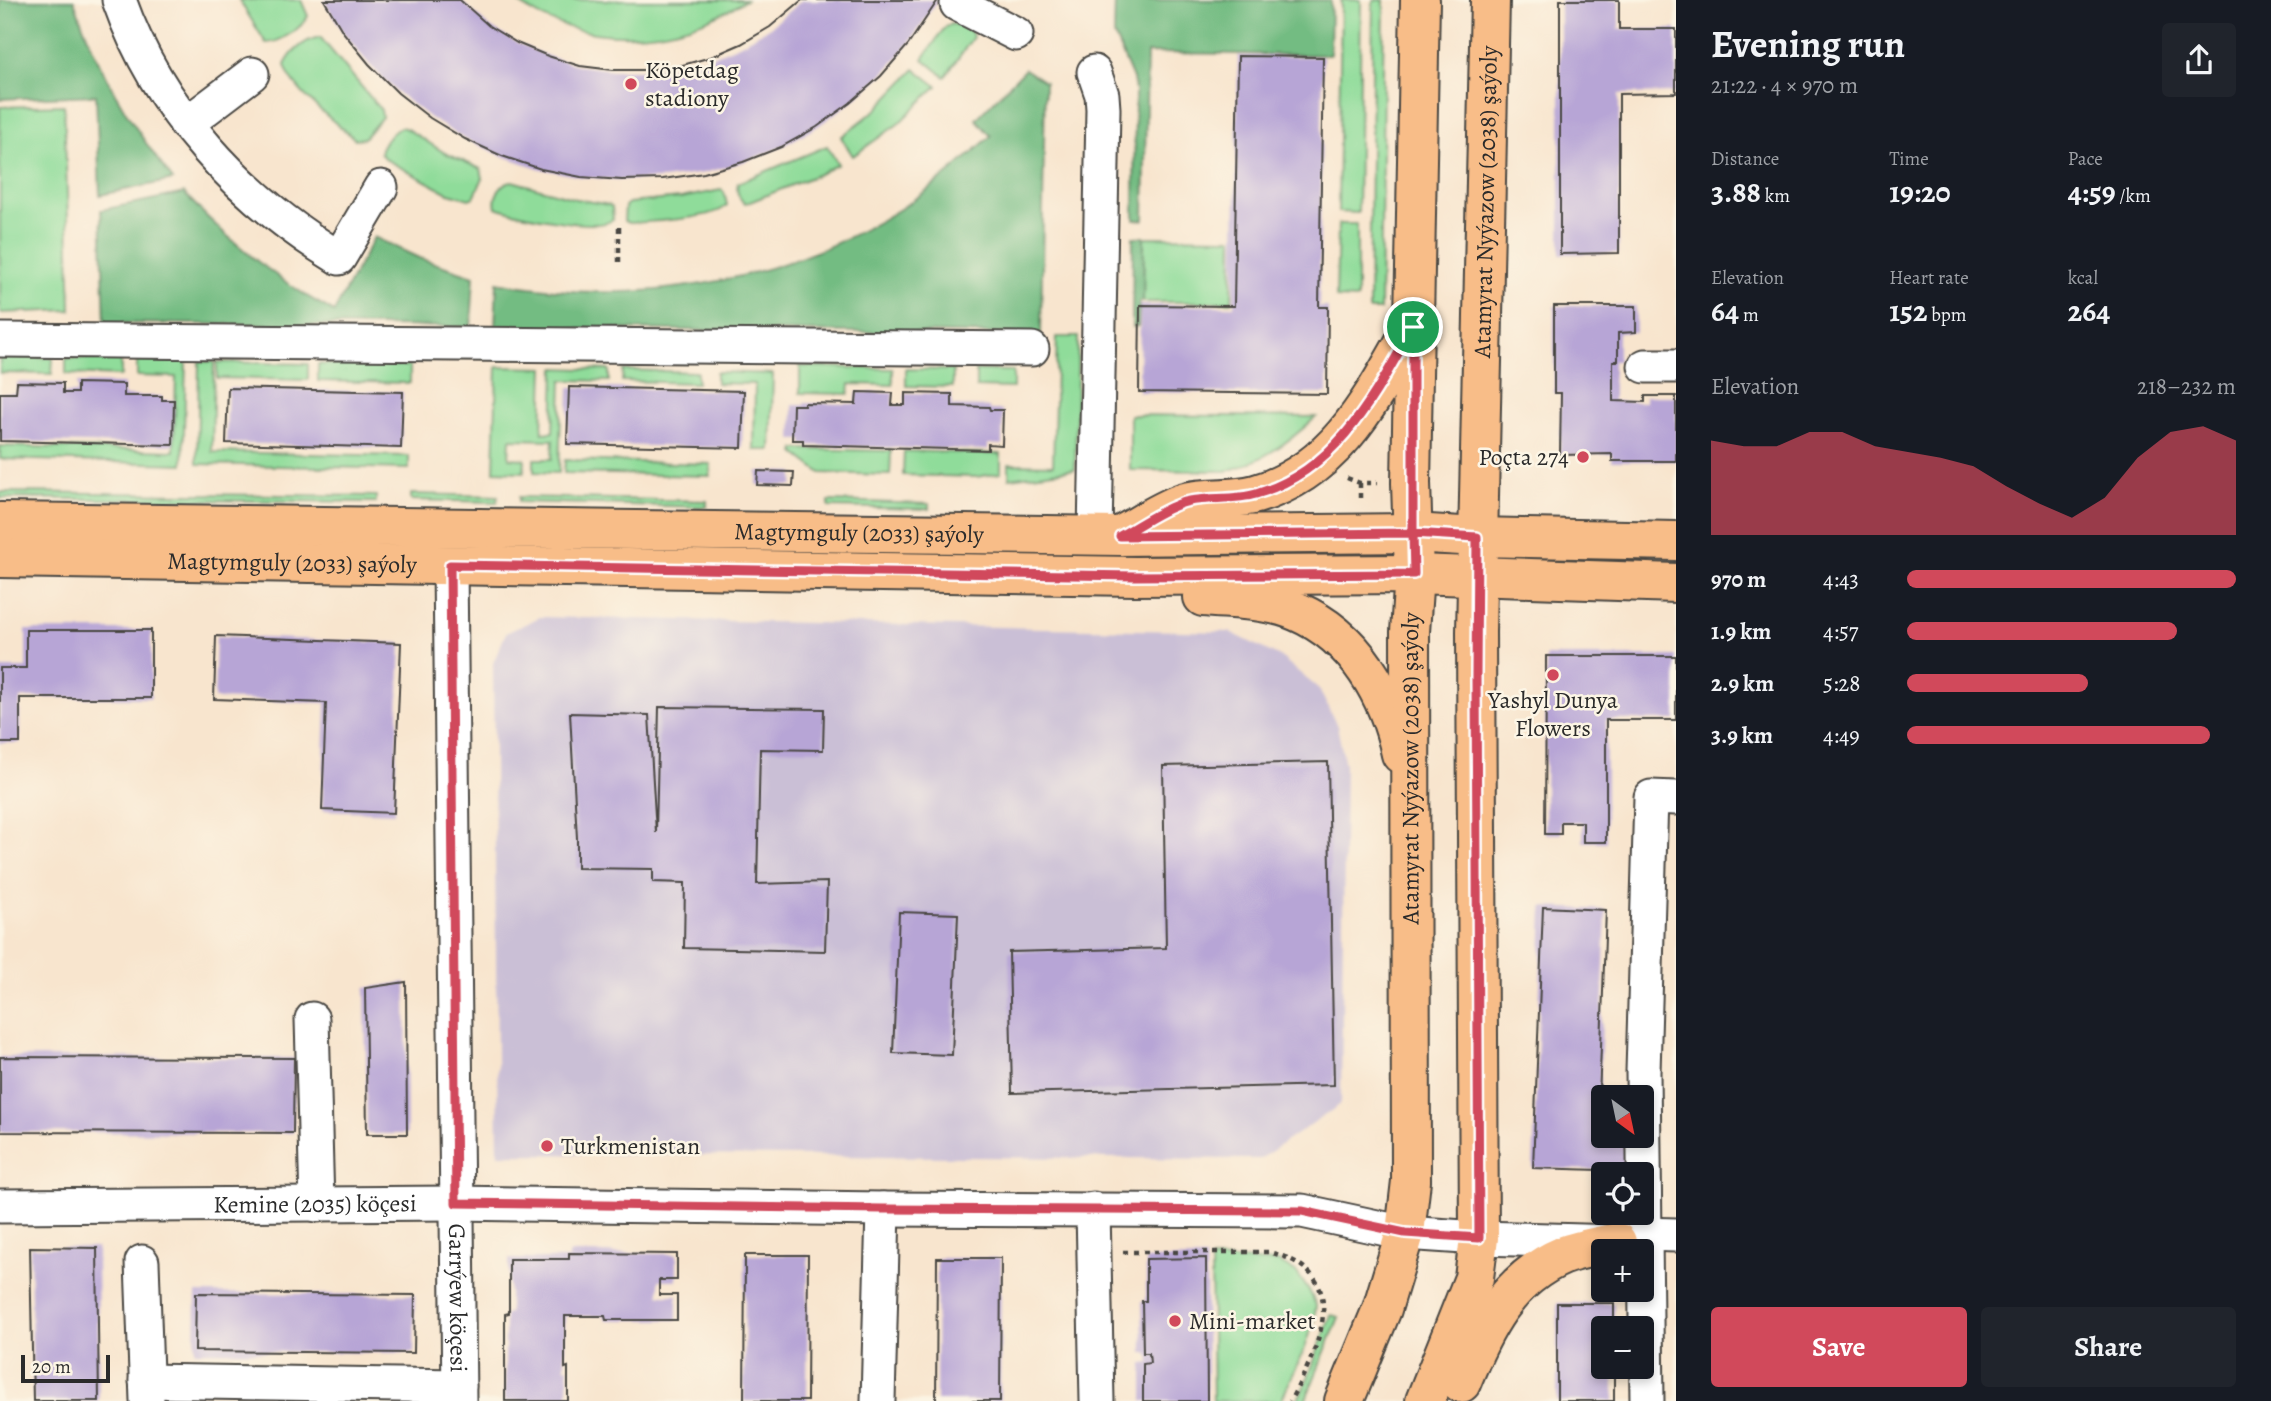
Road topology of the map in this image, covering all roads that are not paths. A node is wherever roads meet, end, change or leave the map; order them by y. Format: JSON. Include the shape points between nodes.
{"nodes":[{"id":1,"x":119,"y":0,"type":"edge"},
{"id":2,"x":1420,"y":0,"type":"edge"},
{"id":3,"x":1490,"y":0,"type":"edge"},
{"id":4,"x":957,"y":4,"type":"dead end"},
{"id":5,"x":1016,"y":34,"type":"dead end"},
{"id":6,"x":1094,"y":72,"type":"dead end"},
{"id":7,"x":252,"y":74,"type":"dead end"},
{"id":8,"x":186,"y":124,"type":"junction"},
{"id":9,"x":381,"y":187,"type":"dead end"},
{"id":10,"x":1413,"y":327,"type":"junction"},
{"id":11,"x":0,"y":340,"type":"edge"},
{"id":12,"x":1032,"y":349,"type":"dead end"},
{"id":13,"x":0,"y":522,"type":"edge"},
{"id":14,"x":1413,"y":533,"type":"junction"},
{"id":15,"x":1108,"y":535,"type":"junction"},
{"id":16,"x":1477,"y":537,"type":"junction"},
{"id":17,"x":1676,"y":541,"type":"edge"},
{"id":18,"x":0,"y":558,"type":"edge"},
{"id":19,"x":450,"y":565,"type":"junction"},
{"id":20,"x":1414,"y":574,"type":"junction"},
{"id":21,"x":1135,"y":576,"type":"junction"},
{"id":22,"x":1477,"y":577,"type":"junction"},
{"id":23,"x":1676,"y":583,"type":"edge"},
{"id":24,"x":1676,"y":797,"type":"edge"},
{"id":25,"x":1412,"y":802,"type":"junction"},
{"id":26,"x":312,"y":1019,"type":"dead end"},
{"id":27,"x":456,"y":1203,"type":"junction"},
{"id":28,"x":317,"y":1205,"type":"junction"},
{"id":29,"x":0,"y":1206,"type":"edge"},
{"id":30,"x":883,"y":1209,"type":"junction"},
{"id":31,"x":1093,"y":1209,"type":"junction"},
{"id":32,"x":1405,"y":1233,"type":"junction"},
{"id":33,"x":1646,"y":1237,"type":"edge"},
{"id":34,"x":1479,"y":1238,"type":"junction"},
{"id":35,"x":142,"y":1262,"type":"dead end"},
{"id":36,"x":146,"y":1391,"type":"edge"},
{"id":37,"x":278,"y":1392,"type":"edge"},
{"id":38,"x":459,"y":1394,"type":"edge"},
{"id":39,"x":878,"y":1401,"type":"edge"},
{"id":40,"x":1097,"y":1401,"type":"edge"},
{"id":41,"x":1344,"y":1401,"type":"edge"},
{"id":42,"x":1425,"y":1401,"type":"edge"},
{"id":43,"x":1453,"y":1401,"type":"edge"},
{"id":44,"x":1647,"y":1401,"type":"edge"}],
"edges":[{"from":1,"to":8,"type":"street","via":[[162,90]]},
{"from":2,"to":10,"type":"main road","name":"Atamyrat Nyýazow (2038) şaýoly"},
{"from":3,"to":16,"type":"main road","name":"Atamyrat Nyýazow (2038) şaýoly"},
{"from":4,"to":5,"type":"street"},
{"from":6,"to":15,"type":"street","via":[[1103,109]]},
{"from":7,"to":8,"type":"street"},
{"from":8,"to":9,"type":"street","via":[[259,201],[300,235],[339,258]]},
{"from":10,"to":14,"type":"main road","name":"Atamyrat Nyýazow (2038) şaýoly"},
{"from":10,"to":15,"type":"main road","via":[[1360,417],[1336,446],[1302,474],[1252,495],[1183,502]]},
{"from":11,"to":12,"type":"street"},
{"from":13,"to":15,"type":"main road","name":"Magtymguly (2033) şaýoly"},
{"from":14,"to":15,"type":"main road","name":"Magtymguly (2033) şaýoly"},
{"from":14,"to":16,"type":"main road","name":"Magtymguly (2033) şaýoly"},
{"from":14,"to":20,"type":"main road","name":"Atamyrat Nyýazow (2038) şaýoly"},
{"from":16,"to":17,"type":"main road","name":"Magtymguly (2033) şaýoly"},
{"from":16,"to":22,"type":"main road","name":"Atamyrat Nyýazow (2038) şaýoly"},
{"from":18,"to":19,"type":"main road","name":"Magtymguly (2033) şaýoly"},
{"from":19,"to":21,"type":"main road","name":"Magtymguly (2033) şaýoly"},
{"from":19,"to":27,"type":"street","name":"Garrýew köçesi"},
{"from":20,"to":21,"type":"main road","name":"Magtymguly (2033) şaýoly"},
{"from":20,"to":22,"type":"main road","name":"Magtymguly (2033) şaýoly"},
{"from":20,"to":25,"type":"main road","name":"Atamyrat Nyýazow (2038) şaýoly"},
{"from":21,"to":25,"type":"main road","via":[[1182,594],[1261,602],[1297,611],[1322,625],[1364,665],[1377,687],[1399,742]]},
{"from":22,"to":23,"type":"main road","name":"Magtymguly (2033) şaýoly"},
{"from":22,"to":34,"type":"main road","name":"Atamyrat Nyýazow (2038) şaýoly"},
{"from":24,"to":33,"type":"street","via":[[1651,797],[1643,1072]]},
{"from":25,"to":32,"type":"main road","name":"Atamyrat Nyýazow (2038) şaýoly","via":[[1411,1181]]},
{"from":26,"to":28,"type":"street"},
{"from":27,"to":28,"type":"street","name":"Kemine (2035) köçesi"},
{"from":27,"to":30,"type":"street","name":"Kemine (2035) köçesi"},
{"from":27,"to":38,"type":"street","name":"Garrýew köçesi"},
{"from":28,"to":29,"type":"street","name":"Kemine (2035) köçesi"},
{"from":30,"to":31,"type":"street","name":"Kemine (2035) köçesi"},
{"from":30,"to":39,"type":"street"},
{"from":31,"to":32,"type":"street","name":"Kemine (2035) köçesi","via":[[1302,1211]]},
{"from":31,"to":40,"type":"street"},
{"from":32,"to":34,"type":"street","name":"Kemine (2035) köçesi"},
{"from":32,"to":41,"type":"main road","name":"Atamyrat Nyýazow (2038) şaýoly","via":[[1382,1309]]},
{"from":33,"to":34,"type":"street","name":"Kemine (2035) köçesi"},
{"from":33,"to":43,"type":"main road","via":[[1564,1255],[1526,1277],[1496,1310]]},
{"from":33,"to":44,"type":"street"},
{"from":34,"to":42,"type":"main road","name":"Atamyrat Nyýazow (2038) şaýoly","via":[[1474,1278]]},
{"from":35,"to":36,"type":"street"},
{"from":36,"to":37,"type":"street"},
{"from":37,"to":38,"type":"street"}]}
